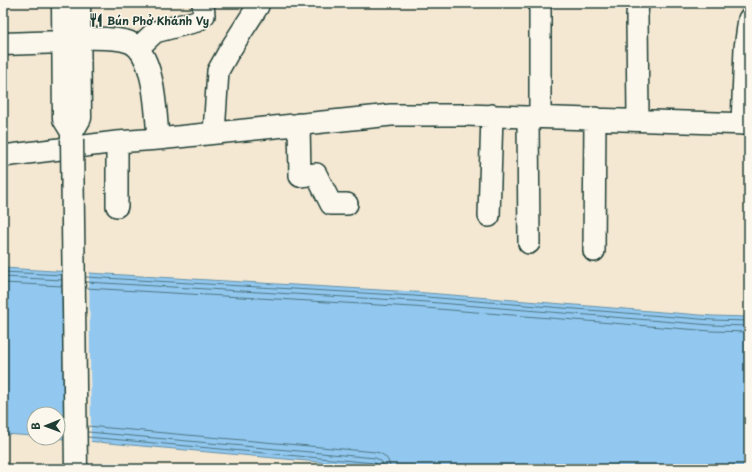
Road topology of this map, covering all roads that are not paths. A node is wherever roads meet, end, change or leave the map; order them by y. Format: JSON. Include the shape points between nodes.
{"nodes":[{"id":1,"x":64,"y":3,"type":"edge"},
{"id":2,"x":79,"y":3,"type":"edge"},
{"id":3,"x":203,"y":3,"type":"edge"},
{"id":4,"x":540,"y":3,"type":"edge"},
{"id":5,"x":638,"y":3,"type":"edge"},
{"id":6,"x":258,"y":6,"type":"dead end"},
{"id":7,"x":749,"y":19,"type":"edge"},
{"id":8,"x":71,"y":40,"type":"junction"},
{"id":9,"x":3,"y":44,"type":"edge"},
{"id":10,"x":138,"y":48,"type":"junction"},
{"id":11,"x":492,"y":116,"type":"junction"},
{"id":12,"x":534,"y":117,"type":"junction"},
{"id":13,"x":595,"y":118,"type":"junction"},
{"id":14,"x":638,"y":120,"type":"junction"},
{"id":15,"x":300,"y":124,"type":"junction"},
{"id":16,"x":746,"y":124,"type":"edge"},
{"id":17,"x":214,"y":133,"type":"junction"},
{"id":18,"x":158,"y":139,"type":"junction"},
{"id":19,"x":117,"y":142,"type":"junction"},
{"id":20,"x":3,"y":156,"type":"edge"},
{"id":21,"x":347,"y":204,"type":"dead end"},
{"id":22,"x":117,"y":206,"type":"dead end"},
{"id":23,"x":489,"y":216,"type":"dead end"},
{"id":24,"x":529,"y":243,"type":"dead end"},
{"id":25,"x":594,"y":251,"type":"dead end"},
{"id":26,"x":76,"y":469,"type":"edge"}],
"edges":[{"from":1,"to":8,"type":"main road"},
{"from":2,"to":8,"type":"main road"},
{"from":3,"to":10,"type":"street","via":[[204,15],[197,21],[155,32]]},
{"from":4,"to":12,"type":"street"},
{"from":5,"to":14,"type":"street"},
{"from":6,"to":17,"type":"street","via":[[218,71]]},
{"from":7,"to":16,"type":"street","via":[[745,48]]},
{"from":8,"to":9,"type":"main road"},
{"from":8,"to":10,"type":"street","via":[[117,40],[129,42]]},
{"from":8,"to":26,"type":"main road","bridge":true,"via":[[64,119],[72,135]]},
{"from":10,"to":18,"type":"street","via":[[151,76]]},
{"from":11,"to":12,"type":"street"},
{"from":11,"to":15,"type":"street","via":[[391,115]]},
{"from":11,"to":23,"type":"street"},
{"from":12,"to":13,"type":"street"},
{"from":12,"to":24,"type":"street"},
{"from":13,"to":14,"type":"street"},
{"from":13,"to":25,"type":"street"},
{"from":14,"to":16,"type":"street"},
{"from":15,"to":17,"type":"street"},
{"from":15,"to":21,"type":"street","via":[[300,176],[316,174],[331,204]]},
{"from":17,"to":18,"type":"street"},
{"from":18,"to":19,"type":"street"},
{"from":19,"to":20,"type":"street"},
{"from":19,"to":22,"type":"street"}]}
